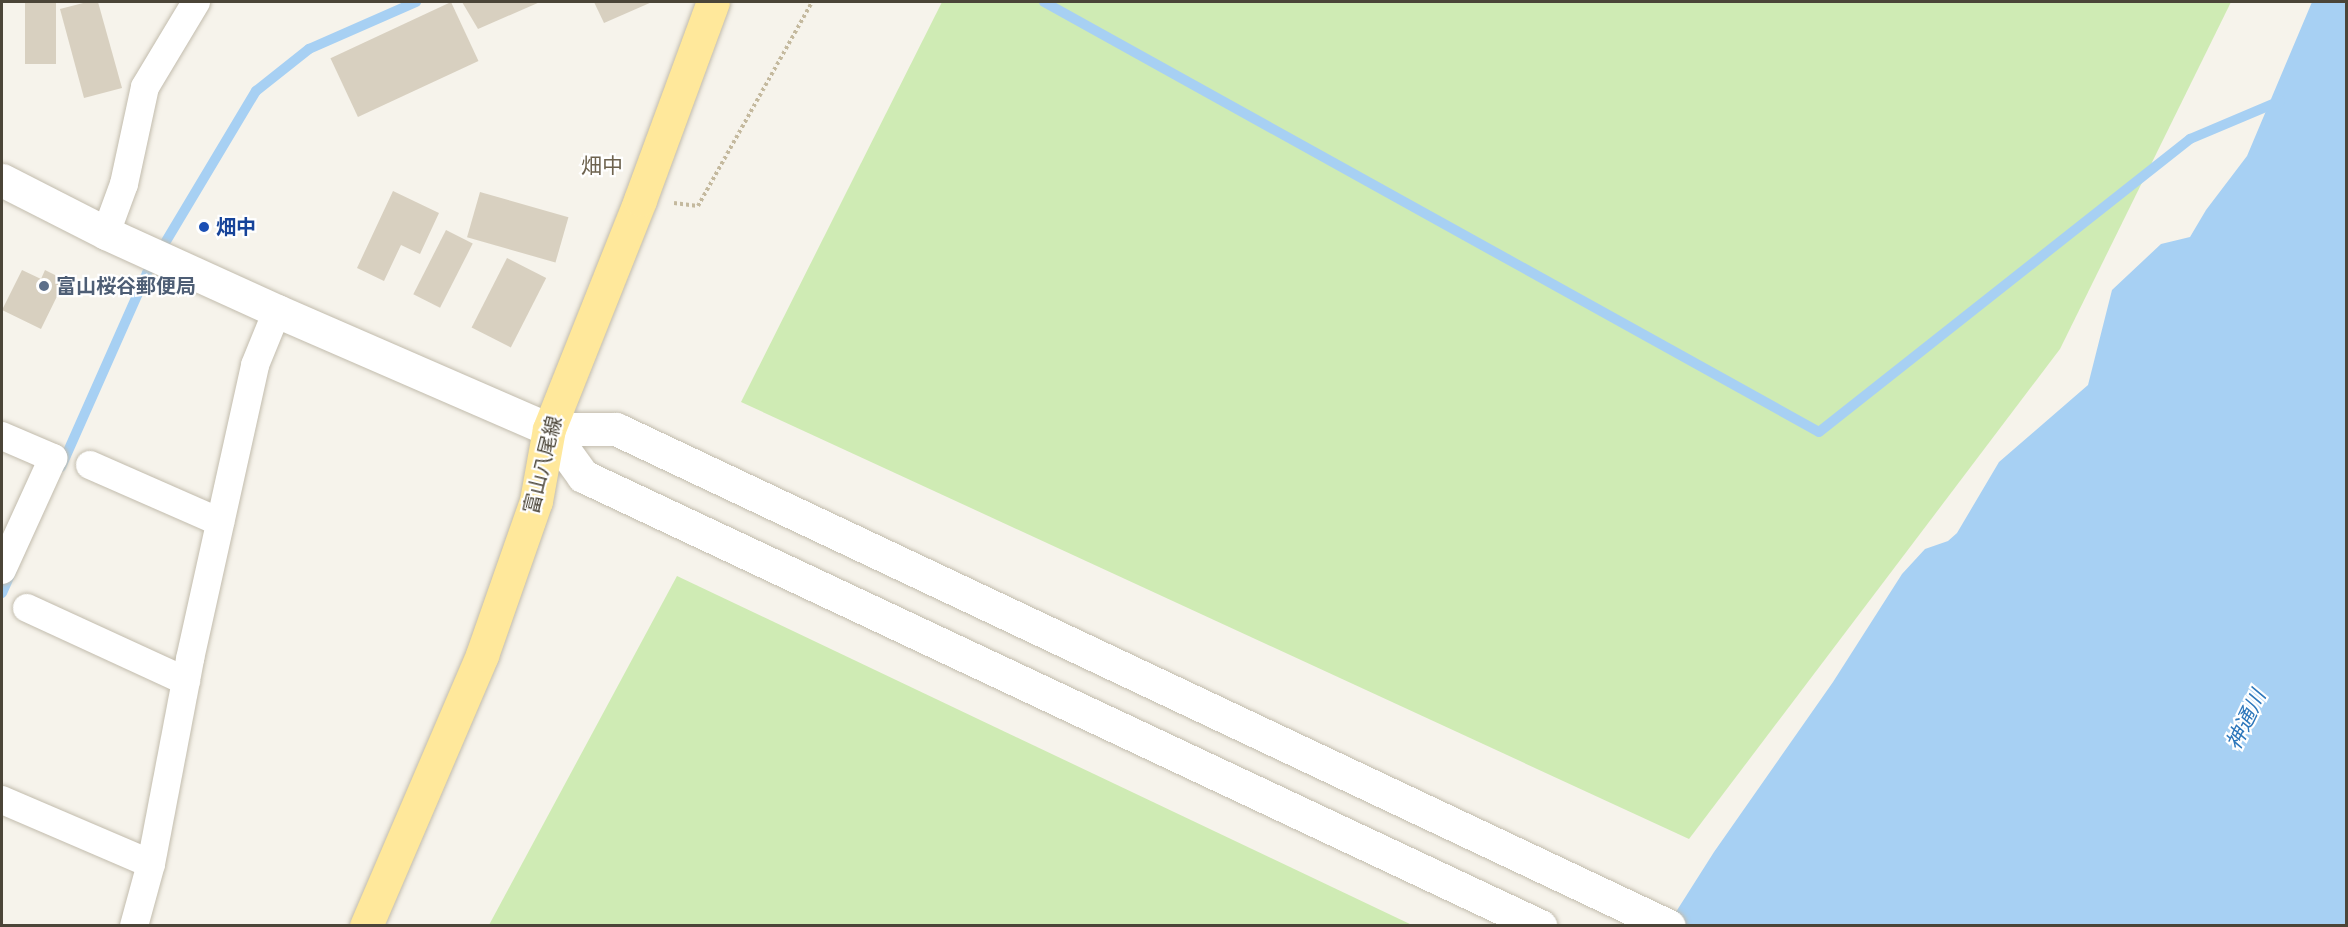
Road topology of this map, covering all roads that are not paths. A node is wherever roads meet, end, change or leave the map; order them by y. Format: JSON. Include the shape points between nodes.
{"nodes":[{"id":1,"x":196,"y":2,"type":"edge"},
{"id":2,"x":713,"y":2,"type":"edge"},
{"id":3,"x":2,"y":180,"type":"edge"},
{"id":4,"x":106,"y":233,"type":"junction"},
{"id":5,"x":277,"y":311,"type":"junction"},
{"id":6,"x":549,"y":429,"type":"junction"},
{"id":7,"x":2,"y":436,"type":"edge"},
{"id":8,"x":90,"y":465,"type":"dead end"},
{"id":9,"x":220,"y":522,"type":"junction"},
{"id":10,"x":2,"y":570,"type":"edge"},
{"id":11,"x":27,"y":608,"type":"dead end"},
{"id":12,"x":186,"y":681,"type":"junction"},
{"id":13,"x":2,"y":800,"type":"edge"},
{"id":14,"x":151,"y":864,"type":"junction"},
{"id":15,"x":134,"y":926,"type":"edge"},
{"id":16,"x":366,"y":926,"type":"edge"},
{"id":17,"x":1540,"y":926,"type":"edge"},
{"id":18,"x":1669,"y":926,"type":"edge"}],
"edges":[{"from":1,"to":4,"type":"street","via":[[145,87],[123,184]]},
{"from":2,"to":6,"type":"main road","name":"富山八尾線"},
{"from":3,"to":4,"type":"street"},
{"from":4,"to":5,"type":"street"},
{"from":5,"to":6,"type":"street"},
{"from":5,"to":9,"type":"street","via":[[255,365]]},
{"from":6,"to":16,"type":"main road","name":"富山八尾線","via":[[536,501],[482,655]]},
{"from":6,"to":17,"type":"street","via":[[583,476]]},
{"from":6,"to":18,"type":"street","via":[[616,429]]},
{"from":7,"to":10,"type":"street","via":[[53,458]]},
{"from":8,"to":9,"type":"street"},
{"from":9,"to":12,"type":"street"},
{"from":11,"to":12,"type":"street"},
{"from":12,"to":14,"type":"street"},
{"from":13,"to":14,"type":"street"},
{"from":14,"to":15,"type":"street"}]}
